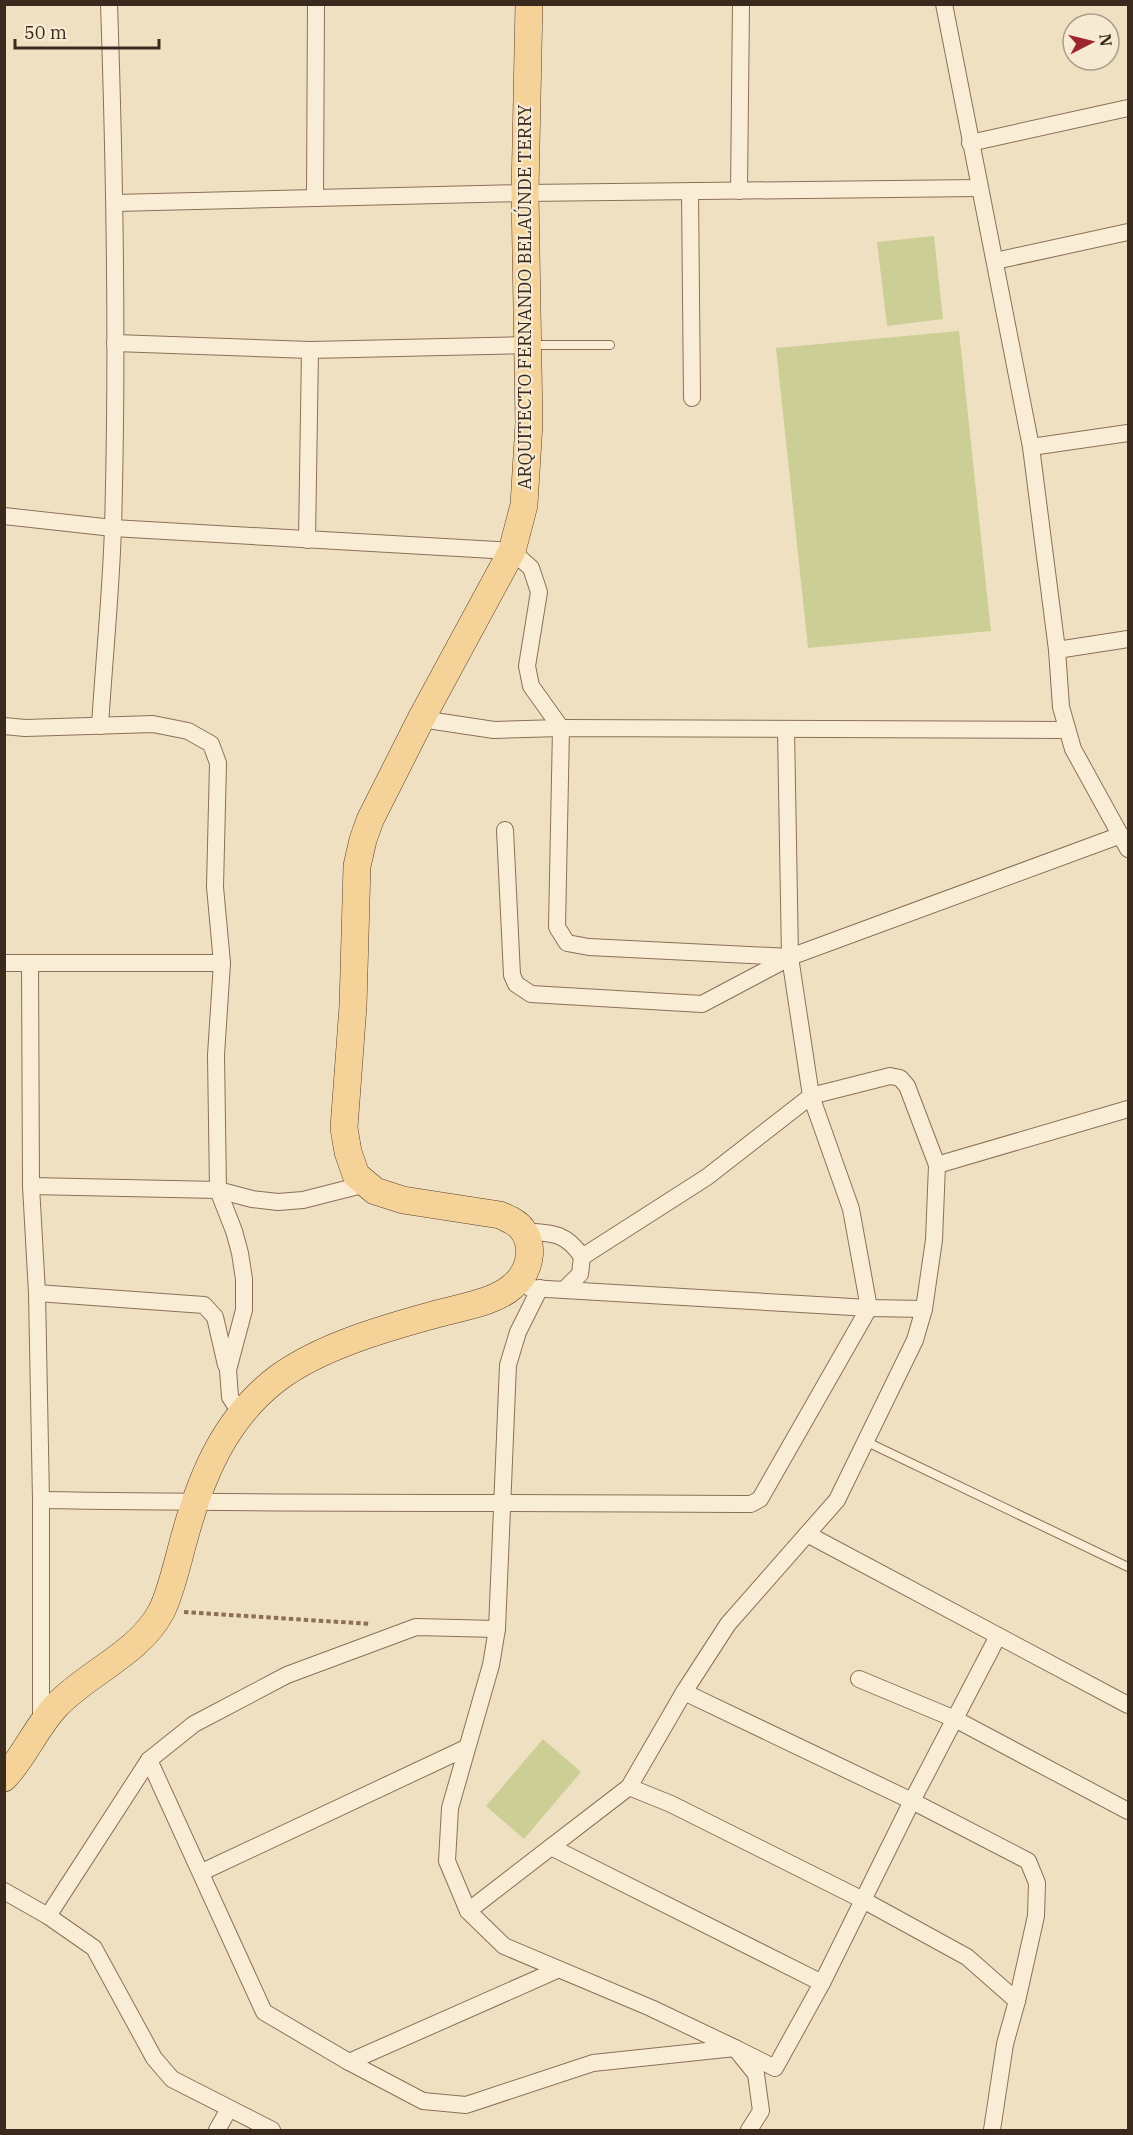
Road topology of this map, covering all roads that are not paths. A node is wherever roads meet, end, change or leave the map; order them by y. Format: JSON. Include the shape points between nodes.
{"nodes":[{"id":1,"x":109,"y":4,"type":"edge"},
{"id":2,"x":316,"y":4,"type":"edge"},
{"id":3,"x":529,"y":4,"type":"edge"},
{"id":4,"x":741,"y":4,"type":"edge"},
{"id":5,"x":944,"y":4,"type":"edge"},
{"id":6,"x":1128,"y":108,"type":"edge"},
{"id":7,"x":970,"y":143,"type":"junction"},
{"id":8,"x":979,"y":188,"type":"junction"},
{"id":9,"x":690,"y":191,"type":"junction"},
{"id":10,"x":739,"y":191,"type":"junction"},
{"id":11,"x":525,"y":193,"type":"junction"},
{"id":12,"x":315,"y":198,"type":"junction"},
{"id":13,"x":116,"y":203,"type":"junction"},
{"id":14,"x":1128,"y":232,"type":"edge"},
{"id":15,"x":995,"y":261,"type":"junction"},
{"id":16,"x":115,"y":344,"type":"junction"},
{"id":17,"x":528,"y":345,"type":"junction"},
{"id":18,"x":610,"y":345,"type":"dead end"},
{"id":19,"x":310,"y":350,"type":"junction"},
{"id":20,"x":692,"y":398,"type":"dead end"},
{"id":21,"x":1128,"y":433,"type":"edge"},
{"id":22,"x":1031,"y":447,"type":"junction"},
{"id":23,"x":4,"y":516,"type":"edge"},
{"id":24,"x":112,"y":528,"type":"junction"},
{"id":25,"x":307,"y":540,"type":"junction"},
{"id":26,"x":512,"y":551,"type":"junction"},
{"id":27,"x":1128,"y":639,"type":"edge"},
{"id":28,"x":1057,"y":650,"type":"junction"},
{"id":29,"x":422,"y":719,"type":"junction"},
{"id":30,"x":4,"y":726,"type":"edge"},
{"id":31,"x":100,"y":726,"type":"junction"},
{"id":32,"x":561,"y":728,"type":"junction"},
{"id":33,"x":786,"y":729,"type":"junction"},
{"id":34,"x":1067,"y":730,"type":"junction"},
{"id":35,"x":505,"y":830,"type":"dead end"},
{"id":36,"x":1125,"y":842,"type":"edge"},
{"id":37,"x":790,"y":957,"type":"junction"},
{"id":38,"x":4,"y":963,"type":"edge"},
{"id":39,"x":30,"y":963,"type":"junction"},
{"id":40,"x":222,"y":963,"type":"junction"},
{"id":41,"x":811,"y":1096,"type":"junction"},
{"id":42,"x":1128,"y":1109,"type":"edge"},
{"id":43,"x":937,"y":1165,"type":"junction"},
{"id":44,"x":366,"y":1184,"type":"junction"},
{"id":45,"x":31,"y":1186,"type":"junction"},
{"id":46,"x":218,"y":1190,"type":"junction"},
{"id":47,"x":527,"y":1241,"type":"junction"},
{"id":48,"x":582,"y":1257,"type":"junction"},
{"id":49,"x":513,"y":1286,"type":"junction"},
{"id":50,"x":540,"y":1288,"type":"junction"},
{"id":51,"x":565,"y":1289,"type":"junction"},
{"id":52,"x":37,"y":1293,"type":"junction"},
{"id":53,"x":868,"y":1308,"type":"junction"},
{"id":54,"x":924,"y":1308,"type":"junction"},
{"id":55,"x":228,"y":1370,"type":"junction"},
{"id":56,"x":241,"y":1414,"type":"junction"},
{"id":57,"x":865,"y":1442,"type":"junction"},
{"id":58,"x":41,"y":1500,"type":"junction"},
{"id":59,"x":503,"y":1502,"type":"junction"},
{"id":60,"x":194,"y":1503,"type":"junction"},
{"id":61,"x":807,"y":1534,"type":"junction"},
{"id":62,"x":1128,"y":1567,"type":"edge"},
{"id":63,"x":497,"y":1629,"type":"junction"},
{"id":64,"x":998,"y":1636,"type":"junction"},
{"id":65,"x":859,"y":1679,"type":"dead end"},
{"id":66,"x":684,"y":1692,"type":"junction"},
{"id":67,"x":1128,"y":1705,"type":"edge"},
{"id":68,"x":955,"y":1719,"type":"junction"},
{"id":69,"x":41,"y":1725,"type":"junction"},
{"id":70,"x":466,"y":1748,"type":"junction"},
{"id":71,"x":149,"y":1760,"type":"junction"},
{"id":72,"x":4,"y":1778,"type":"edge"},
{"id":73,"x":629,"y":1787,"type":"junction"},
{"id":74,"x":912,"y":1801,"type":"junction"},
{"id":75,"x":1128,"y":1811,"type":"edge"},
{"id":76,"x":551,"y":1847,"type":"junction"},
{"id":77,"x":202,"y":1872,"type":"junction"},
{"id":78,"x":4,"y":1892,"type":"edge"},
{"id":79,"x":863,"y":1900,"type":"junction"},
{"id":80,"x":468,"y":1911,"type":"junction"},
{"id":81,"x":48,"y":1916,"type":"junction"},
{"id":82,"x":557,"y":1970,"type":"junction"},
{"id":83,"x":822,"y":1983,"type":"junction"},
{"id":84,"x":1017,"y":2001,"type":"junction"},
{"id":85,"x":735,"y":2048,"type":"junction"},
{"id":86,"x":349,"y":2062,"type":"junction"},
{"id":87,"x":229,"y":2109,"type":"junction"},
{"id":88,"x":217,"y":2130,"type":"edge"},
{"id":89,"x":272,"y":2130,"type":"edge"},
{"id":90,"x":749,"y":2130,"type":"edge"},
{"id":91,"x":992,"y":2130,"type":"edge"}],
"edges":[{"from":1,"to":13,"type":"street"},
{"from":2,"to":12,"type":"street"},
{"from":3,"to":11,"type":"main road","name":"ARQUITECTO FERNANDO BELAÚNDE TERRY"},
{"from":4,"to":10,"type":"street"},
{"from":5,"to":7,"type":"street"},
{"from":6,"to":7,"type":"street"},
{"from":7,"to":8,"type":"street"},
{"from":8,"to":10,"type":"street"},
{"from":8,"to":15,"type":"street"},
{"from":9,"to":10,"type":"street"},
{"from":9,"to":11,"type":"street"},
{"from":9,"to":20,"type":"street"},
{"from":11,"to":12,"type":"street"},
{"from":11,"to":17,"type":"main road","name":"ARQUITECTO FERNANDO BELAÚNDE TERRY"},
{"from":12,"to":13,"type":"street"},
{"from":13,"to":16,"type":"street"},
{"from":14,"to":15,"type":"street"},
{"from":15,"to":22,"type":"street"},
{"from":16,"to":19,"type":"street"},
{"from":16,"to":24,"type":"street"},
{"from":17,"to":18,"type":"lane"},
{"from":17,"to":19,"type":"street"},
{"from":17,"to":26,"type":"main road","name":"ARQUITECTO FERNANDO BELAÚNDE TERRY","via":[[527,473],[524,505]]},
{"from":19,"to":25,"type":"street"},
{"from":21,"to":22,"type":"street"},
{"from":22,"to":28,"type":"street"},
{"from":23,"to":24,"type":"street"},
{"from":24,"to":25,"type":"street"},
{"from":24,"to":31,"type":"street"},
{"from":25,"to":26,"type":"street"},
{"from":26,"to":29,"type":"main road","name":"ARQUITECTO FERNANDO BELAÚNDE TERRY"},
{"from":26,"to":32,"type":"street","via":[[531,568],[539,592],[527,666],[531,686]]},
{"from":27,"to":28,"type":"street"},
{"from":28,"to":34,"type":"street","via":[[1061,707]]},
{"from":29,"to":32,"type":"street","via":[[494,730]]},
{"from":29,"to":44,"type":"main road","name":"ARQUITECTO FERNANDO BELAÚNDE TERRY","via":[[370,820],[357,866],[344,1128],[356,1176]]},
{"from":30,"to":31,"type":"street"},
{"from":31,"to":40,"type":"street","via":[[153,724],[188,731],[211,744],[218,763],[215,887]]},
{"from":32,"to":33,"type":"street"},
{"from":32,"to":37,"type":"street","via":[[557,927],[567,943]]},
{"from":33,"to":34,"type":"street"},
{"from":33,"to":37,"type":"street"},
{"from":34,"to":36,"type":"street","via":[[1073,750]]},
{"from":35,"to":37,"type":"street","via":[[512,975],[516,984],[531,994],[702,1004]]},
{"from":36,"to":37,"type":"street"},
{"from":37,"to":41,"type":"street"},
{"from":38,"to":39,"type":"street"},
{"from":39,"to":40,"type":"street"},
{"from":39,"to":45,"type":"street"},
{"from":40,"to":46,"type":"street","via":[[216,1055]]},
{"from":41,"to":43,"type":"street","via":[[890,1076],[900,1078],[907,1086]]},
{"from":41,"to":48,"type":"street","via":[[707,1177]]},
{"from":41,"to":53,"type":"street","via":[[851,1209]]},
{"from":42,"to":43,"type":"street"},
{"from":43,"to":54,"type":"street","via":[[934,1240]]},
{"from":44,"to":46,"type":"street","via":[[303,1200],[278,1202]]},
{"from":44,"to":47,"type":"main road","via":[[381,1194],[403,1200],[500,1215],[514,1221]]},
{"from":45,"to":46,"type":"street"},
{"from":45,"to":52,"type":"street"},
{"from":46,"to":55,"type":"street","via":[[234,1231],[244,1279],[244,1310]]},
{"from":47,"to":48,"type":"street","via":[[554,1233],[573,1243]]},
{"from":47,"to":49,"type":"main road","via":[[525,1271]]},
{"from":48,"to":51,"type":"street","via":[[579,1274]]},
{"from":49,"to":50,"type":"street"},
{"from":49,"to":56,"type":"main road","via":[[497,1297],[399,1324],[308,1360],[279,1378]]},
{"from":50,"to":51,"type":"street"},
{"from":50,"to":59,"type":"street","via":[[518,1332],[508,1365]]},
{"from":51,"to":53,"type":"street"},
{"from":52,"to":55,"type":"street","via":[[204,1305],[215,1317]]},
{"from":52,"to":58,"type":"street"},
{"from":53,"to":54,"type":"street"},
{"from":53,"to":59,"type":"street","via":[[760,1499],[751,1504]]},
{"from":54,"to":57,"type":"street","via":[[915,1340]]},
{"from":55,"to":56,"type":"street","via":[[230,1397]]},
{"from":56,"to":60,"type":"main road","via":[[209,1464]]},
{"from":57,"to":61,"type":"street","via":[[837,1500]]},
{"from":57,"to":62,"type":"lane"},
{"from":58,"to":60,"type":"street"},
{"from":58,"to":69,"type":"street"},
{"from":59,"to":60,"type":"street"},
{"from":59,"to":63,"type":"street"},
{"from":60,"to":69,"type":"main road","via":[[162,1611],[147,1633],[58,1704]]},
{"from":61,"to":64,"type":"street"},
{"from":61,"to":66,"type":"street","via":[[728,1624]]},
{"from":63,"to":70,"type":"street","via":[[491,1665]]},
{"from":63,"to":71,"type":"street","via":[[416,1627],[287,1675],[194,1724]]},
{"from":64,"to":67,"type":"street"},
{"from":64,"to":68,"type":"street"},
{"from":65,"to":68,"type":"street"},
{"from":66,"to":73,"type":"street"},
{"from":66,"to":74,"type":"street"},
{"from":68,"to":74,"type":"street"},
{"from":68,"to":75,"type":"street"},
{"from":69,"to":72,"type":"main road"},
{"from":70,"to":77,"type":"street"},
{"from":70,"to":80,"type":"street","via":[[450,1808],[447,1861]]},
{"from":71,"to":77,"type":"street"},
{"from":71,"to":81,"type":"street"},
{"from":73,"to":76,"type":"street"},
{"from":73,"to":79,"type":"street"},
{"from":74,"to":79,"type":"street"},
{"from":74,"to":84,"type":"street","via":[[1028,1861],[1037,1883],[1036,1916]]},
{"from":76,"to":80,"type":"street"},
{"from":76,"to":83,"type":"street"},
{"from":77,"to":86,"type":"street","via":[[264,2012]]},
{"from":78,"to":81,"type":"street"},
{"from":79,"to":83,"type":"street"},
{"from":79,"to":84,"type":"street","via":[[967,1957]]},
{"from":80,"to":82,"type":"street","via":[[504,1946]]},
{"from":81,"to":87,"type":"street","via":[[94,1948],[154,2058],[172,2079]]},
{"from":82,"to":85,"type":"street"},
{"from":82,"to":86,"type":"street"},
{"from":83,"to":85,"type":"street","via":[[775,2068]]},
{"from":84,"to":91,"type":"street","via":[[1005,2044]]},
{"from":85,"to":86,"type":"street","via":[[593,2063],[466,2105],[423,2101]]},
{"from":85,"to":90,"type":"street","via":[[756,2074],[761,2111]]},
{"from":87,"to":88,"type":"street"},
{"from":87,"to":89,"type":"street"}]}
